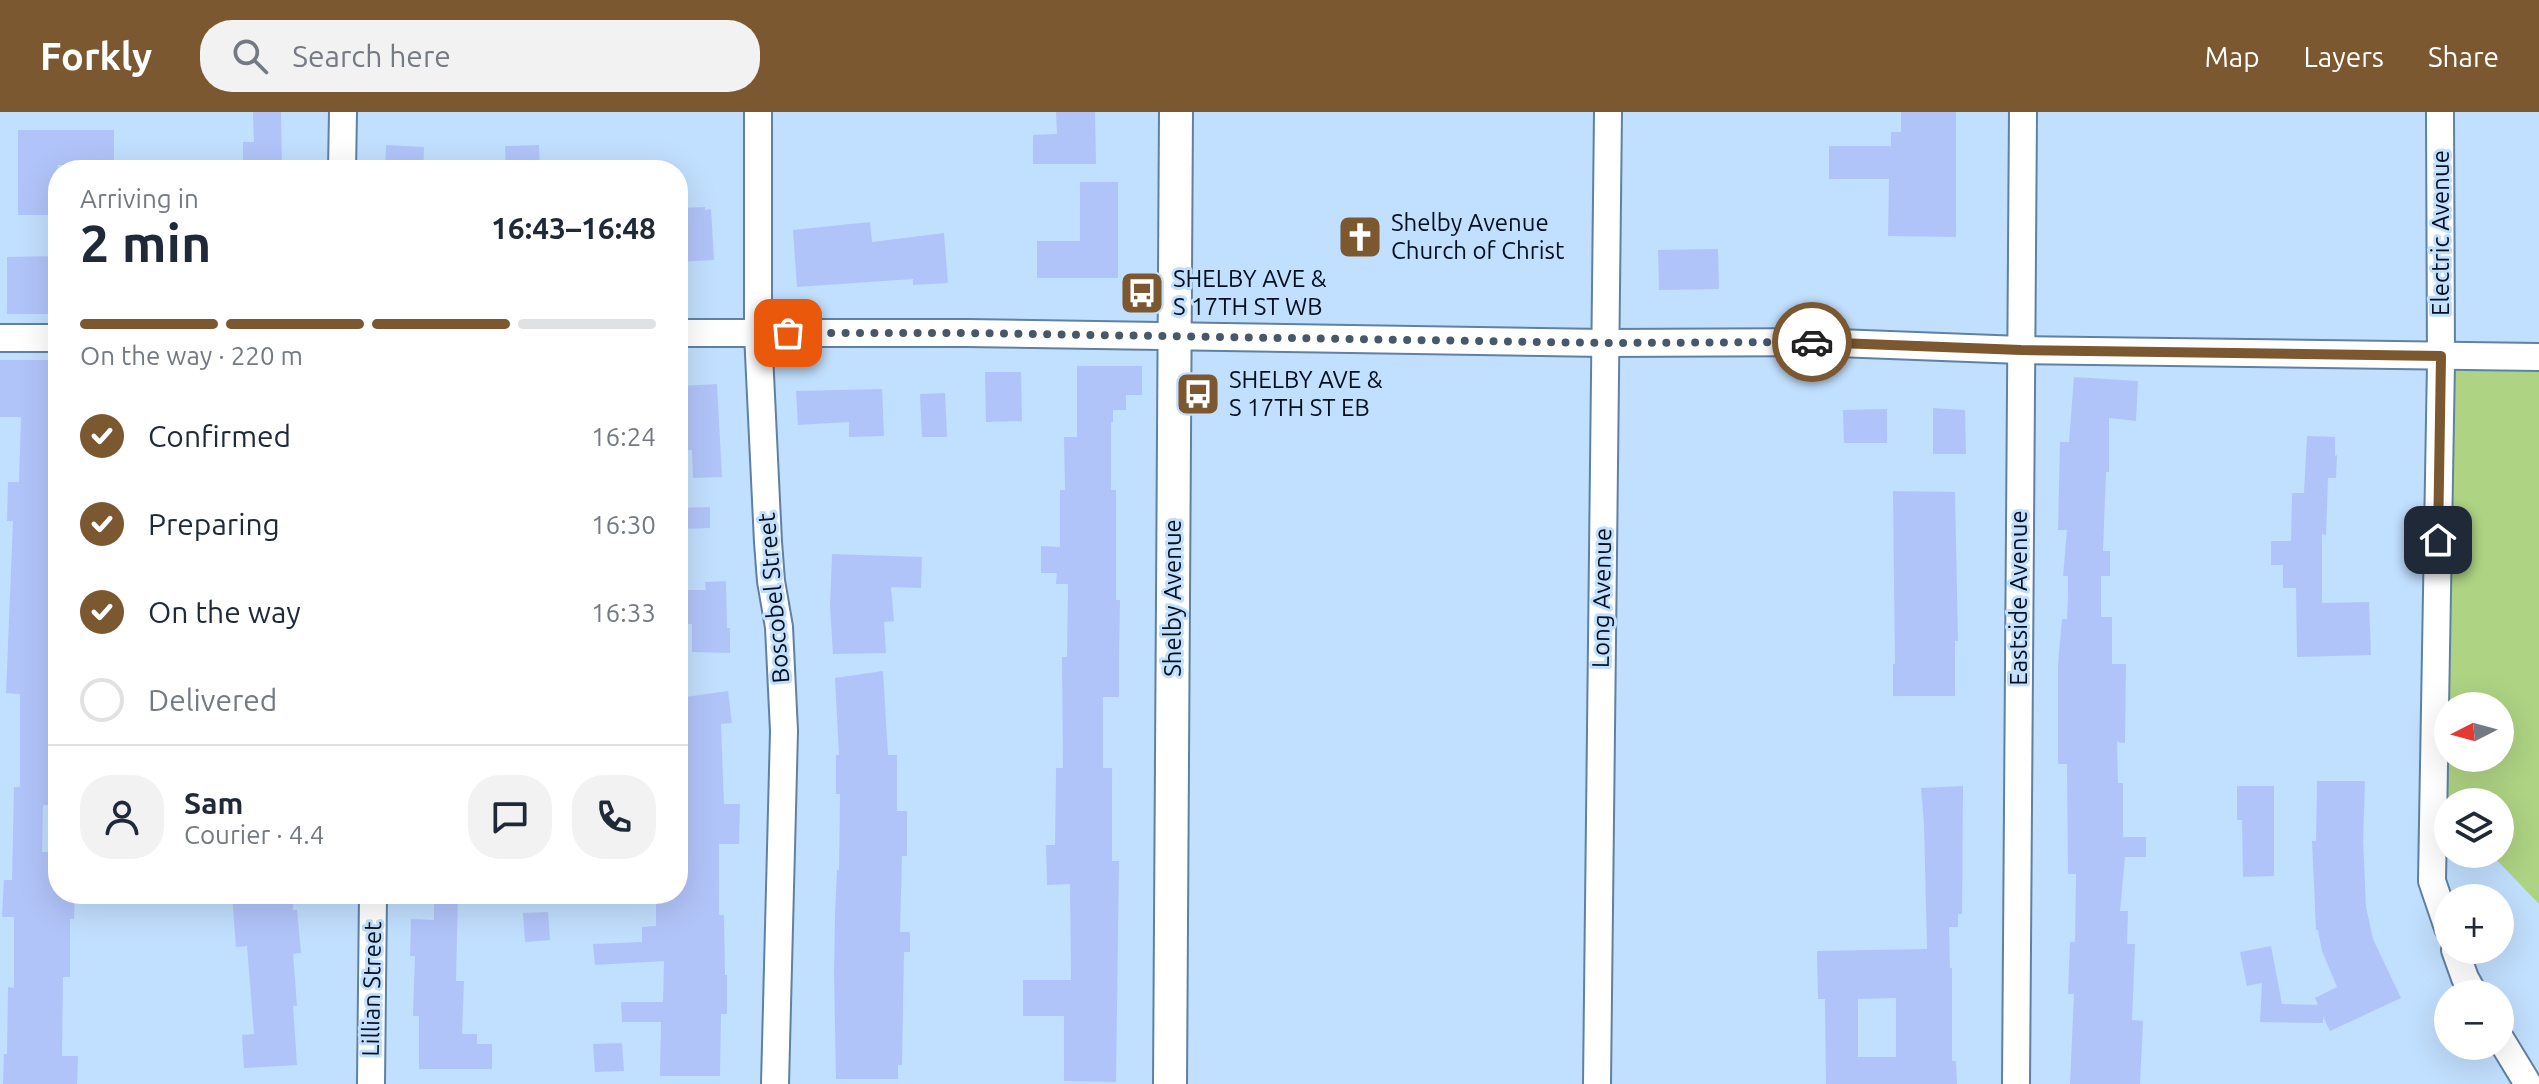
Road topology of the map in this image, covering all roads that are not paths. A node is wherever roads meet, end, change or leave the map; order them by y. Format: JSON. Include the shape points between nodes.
{"nodes":[{"id":1,"x":343,"y":112,"type":"edge"},
{"id":2,"x":758,"y":112,"type":"edge"},
{"id":3,"x":1176,"y":112,"type":"edge"},
{"id":4,"x":1608,"y":112,"type":"edge"},
{"id":5,"x":2023,"y":112,"type":"edge"},
{"id":6,"x":2440,"y":112,"type":"edge"},
{"id":7,"x":342,"y":160,"type":"edge"},
{"id":8,"x":688,"y":333,"type":"edge"},
{"id":9,"x":758,"y":333,"type":"junction"},
{"id":10,"x":1175,"y":336,"type":"junction"},
{"id":11,"x":0,"y":338,"type":"edge"},
{"id":12,"x":48,"y":338,"type":"edge"},
{"id":13,"x":1604,"y":343,"type":"junction"},
{"id":14,"x":2021,"y":350,"type":"junction"},
{"id":15,"x":2441,"y":356,"type":"junction"},
{"id":16,"x":2539,"y":357,"type":"edge"},
{"id":17,"x":2434,"y":887,"type":"edge"},
{"id":18,"x":373,"y":904,"type":"edge"},
{"id":19,"x":2513,"y":1060,"type":"edge"},
{"id":20,"x":371,"y":1084,"type":"edge"},
{"id":21,"x":775,"y":1084,"type":"edge"},
{"id":22,"x":1170,"y":1084,"type":"edge"},
{"id":23,"x":1597,"y":1084,"type":"edge"},
{"id":24,"x":2016,"y":1084,"type":"edge"},
{"id":25,"x":2528,"y":1084,"type":"edge"}],
"edges":[{"from":1,"to":7,"type":"street"},
{"from":2,"to":9,"type":"street","name":"Boscobel Street"},
{"from":3,"to":10,"type":"street","name":"Shelby Avenue"},
{"from":4,"to":13,"type":"street","name":"Long Avenue"},
{"from":5,"to":14,"type":"street","name":"Eastside Avenue"},
{"from":6,"to":15,"type":"street","name":"Electric Avenue"},
{"from":8,"to":9,"type":"street"},
{"from":9,"to":10,"type":"street"},
{"from":9,"to":21,"type":"street","name":"Boscobel Street","via":[[784,731]]},
{"from":10,"to":13,"type":"street"},
{"from":10,"to":22,"type":"street","name":"Shelby Avenue"},
{"from":11,"to":12,"type":"street"},
{"from":13,"to":14,"type":"street","via":[[1811,342]]},
{"from":13,"to":23,"type":"street","name":"Long Avenue"},
{"from":14,"to":15,"type":"street"},
{"from":14,"to":24,"type":"street","name":"Eastside Avenue"},
{"from":15,"to":16,"type":"street"},
{"from":15,"to":17,"type":"street","name":"Electric Avenue"},
{"from":18,"to":20,"type":"street","name":"Lillian Street"},
{"from":19,"to":25,"type":"street"}]}
